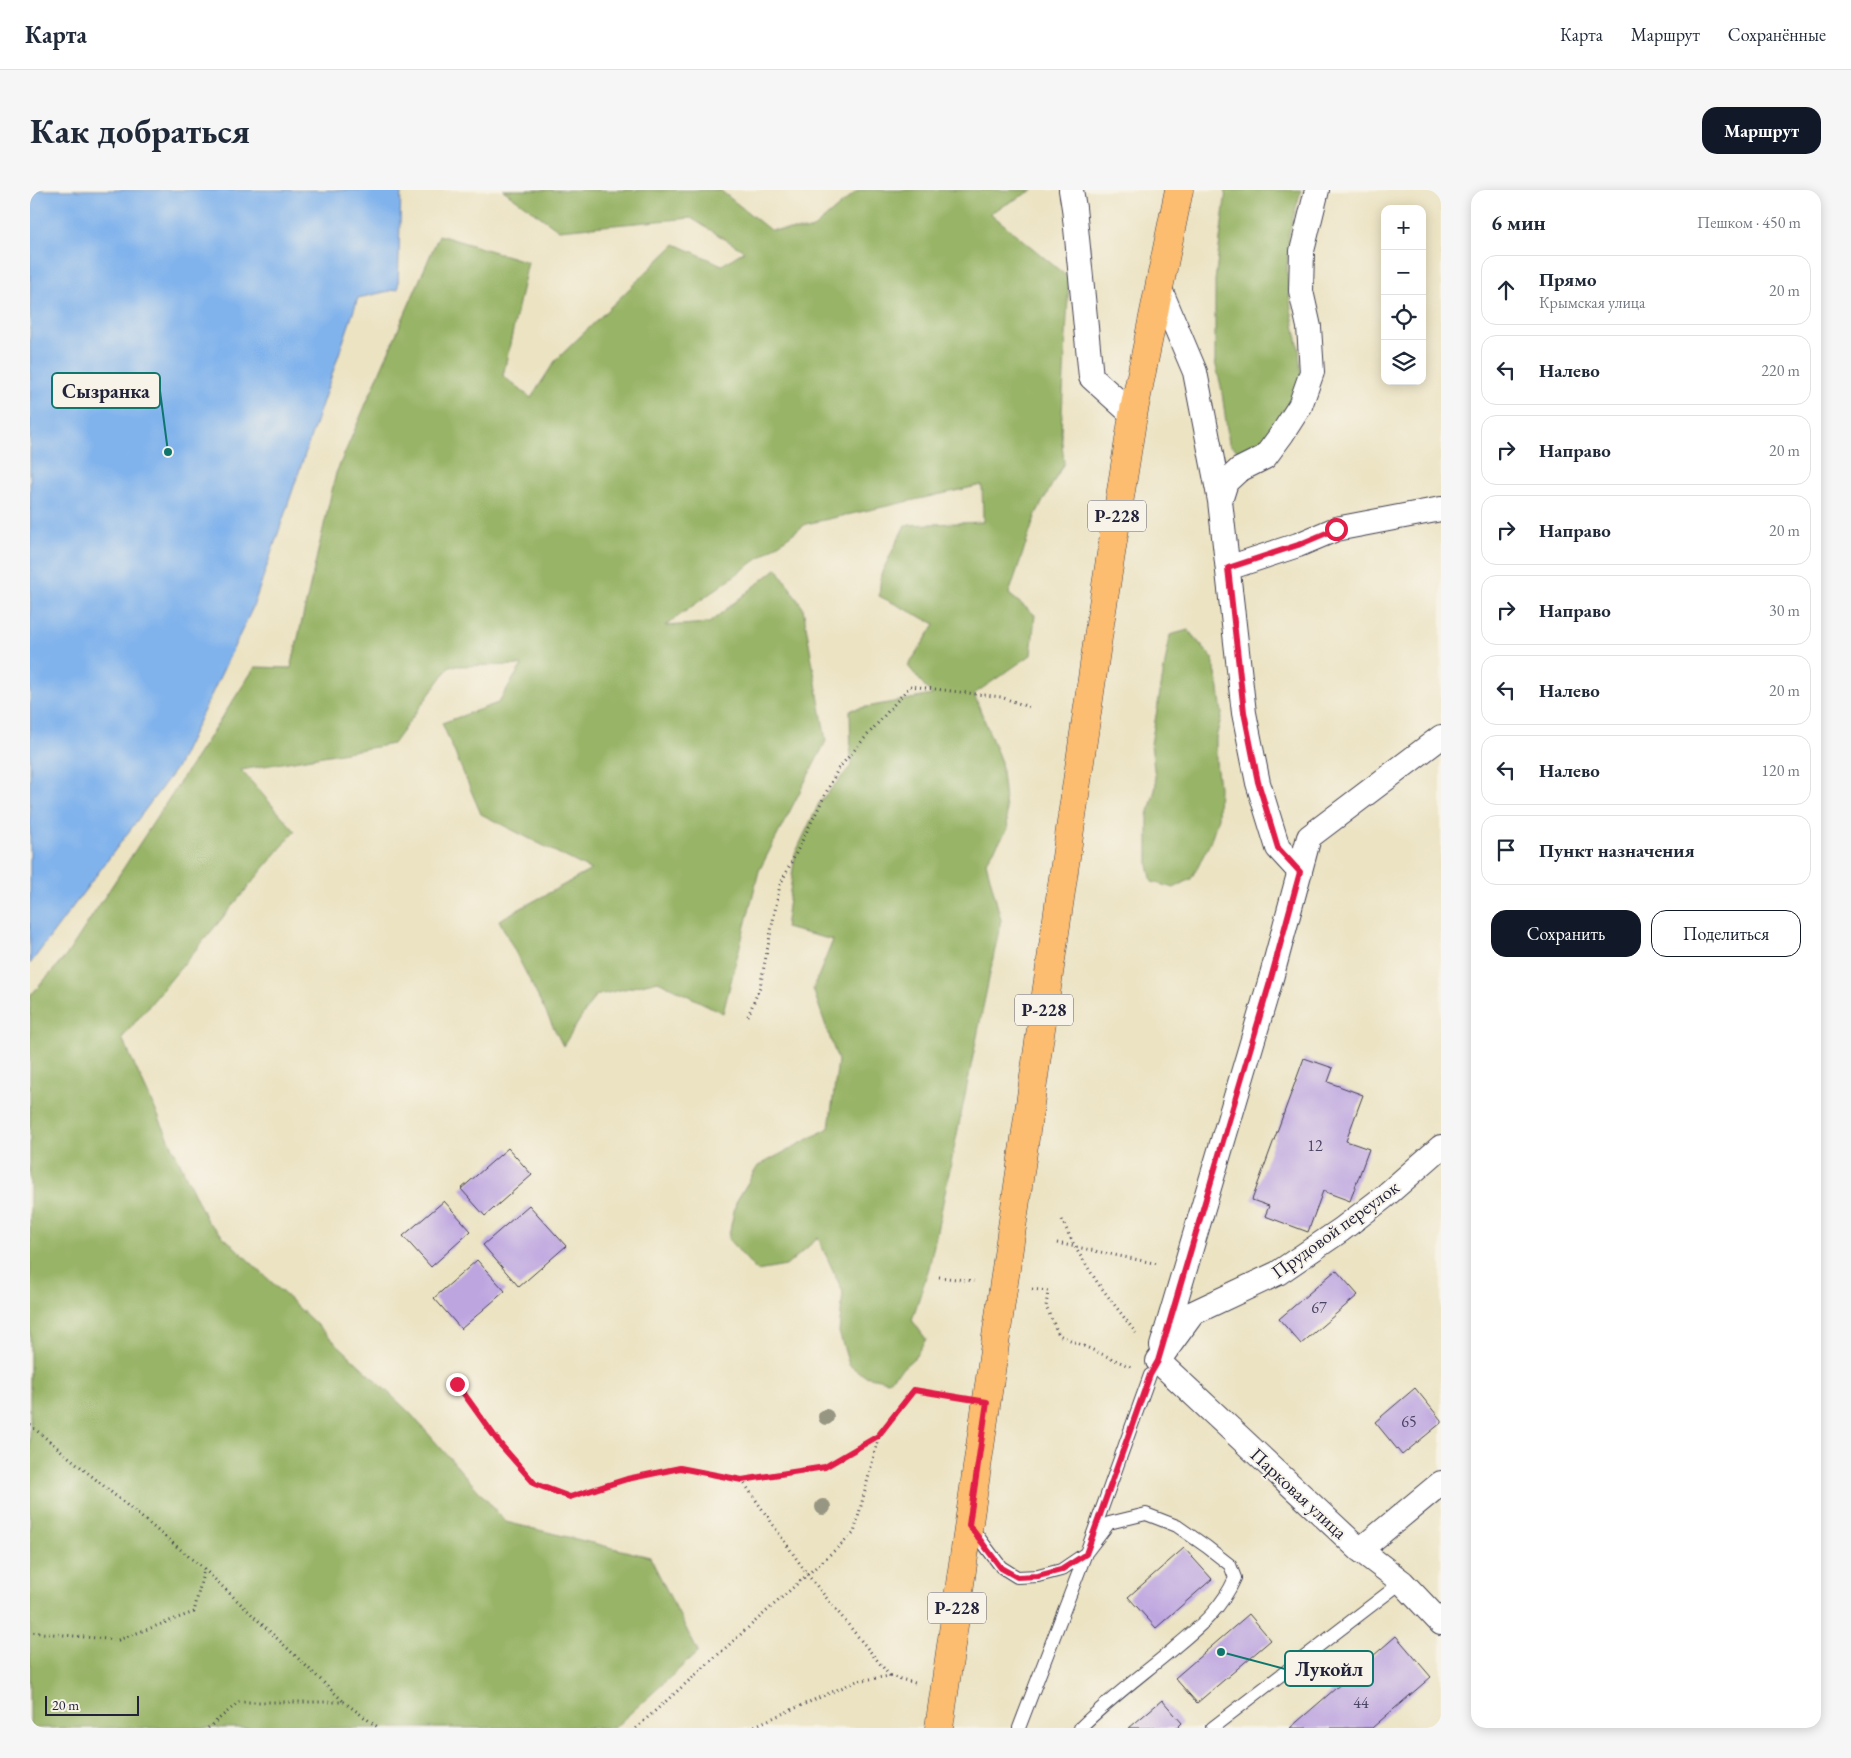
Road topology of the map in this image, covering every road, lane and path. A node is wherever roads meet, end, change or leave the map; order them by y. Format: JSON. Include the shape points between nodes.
{"nodes":[{"id":1,"x":1071,"y":190,"type":"edge"},
{"id":2,"x":1179,"y":190,"type":"edge"},
{"id":3,"x":1317,"y":190,"type":"edge"},
{"id":4,"x":1159,"y":287,"type":"junction"},
{"id":5,"x":1133,"y":415,"type":"junction"},
{"id":6,"x":1220,"y":501,"type":"junction"},
{"id":7,"x":1441,"y":509,"type":"edge"},
{"id":8,"x":1228,"y":568,"type":"junction"},
{"id":9,"x":1029,"y":707,"type":"dead end"},
{"id":10,"x":1441,"y":737,"type":"edge"},
{"id":11,"x":1300,"y":872,"type":"junction"},
{"id":12,"x":748,"y":1016,"type":"dead end"},
{"id":13,"x":1441,"y":1147,"type":"edge"},
{"id":14,"x":1062,"y":1220,"type":"dead end"},
{"id":15,"x":1057,"y":1243,"type":"dead end"},
{"id":16,"x":1075,"y":1247,"type":"junction"},
{"id":17,"x":1185,"y":1269,"type":"junction"},
{"id":18,"x":1048,"y":1291,"type":"dead end"},
{"id":19,"x":1154,"y":1368,"type":"junction"},
{"id":20,"x":457,"y":1384,"type":"dead end"},
{"id":21,"x":987,"y":1402,"type":"junction"},
{"id":22,"x":30,"y":1425,"type":"edge"},
{"id":23,"x":878,"y":1436,"type":"junction"},
{"id":24,"x":742,"y":1480,"type":"junction"},
{"id":25,"x":1441,"y":1483,"type":"edge"},
{"id":26,"x":969,"y":1525,"type":"junction"},
{"id":27,"x":1360,"y":1550,"type":"junction"},
{"id":28,"x":1086,"y":1554,"type":"junction"},
{"id":29,"x":204,"y":1569,"type":"junction"},
{"id":30,"x":807,"y":1574,"type":"junction"},
{"id":31,"x":1402,"y":1582,"type":"junction"},
{"id":32,"x":1441,"y":1623,"type":"edge"},
{"id":33,"x":30,"y":1632,"type":"edge"},
{"id":34,"x":890,"y":1676,"type":"junction"},
{"id":35,"x":944,"y":1692,"type":"junction"},
{"id":36,"x":344,"y":1702,"type":"junction"},
{"id":37,"x":208,"y":1728,"type":"edge"},
{"id":38,"x":379,"y":1728,"type":"edge"},
{"id":39,"x":636,"y":1728,"type":"edge"},
{"id":40,"x":750,"y":1728,"type":"edge"},
{"id":41,"x":939,"y":1728,"type":"edge"},
{"id":42,"x":1019,"y":1728,"type":"edge"},
{"id":43,"x":1080,"y":1728,"type":"edge"},
{"id":44,"x":1212,"y":1728,"type":"edge"}],
"edges":[{"from":1,"to":5,"type":"street","via":[[1091,377]]},
{"from":2,"to":4,"type":"main road","number":"Р-228"},
{"from":3,"to":6,"type":"street","via":[[1302,251],[1301,291],[1309,326],[1312,372],[1300,406],[1282,434],[1265,457],[1239,470],[1226,482]]},
{"from":4,"to":5,"type":"main road","number":"Р-228"},
{"from":4,"to":6,"type":"street","via":[[1195,372]]},
{"from":5,"to":21,"type":"main road","number":"Р-228"},
{"from":6,"to":8,"type":"street"},
{"from":7,"to":8,"type":"street","via":[[1336,529]]},
{"from":8,"to":11,"type":"street","via":[[1244,712],[1258,782],[1278,848]]},
{"from":9,"to":12,"type":"path","via":[[1001,698],[910,686],[838,769],[780,885],[760,987]]},
{"from":10,"to":11,"type":"street","via":[[1309,836]]},
{"from":11,"to":17,"type":"street"},
{"from":13,"to":19,"type":"street","name":"Прудовой переулок","via":[[1377,1203],[1278,1273],[1193,1313]]},
{"from":14,"to":16,"type":"path"},
{"from":15,"to":16,"type":"path"},
{"from":16,"to":17,"type":"path"},
{"from":16,"to":19,"type":"path"},
{"from":17,"to":19,"type":"street"},
{"from":18,"to":19,"type":"path","via":[[1046,1306],[1060,1335]]},
{"from":19,"to":27,"type":"street","name":"Парковая улица"},
{"from":19,"to":28,"type":"lane"},
{"from":20,"to":24,"type":"path","via":[[500,1444],[535,1484],[570,1497],[627,1479],[680,1468]]},
{"from":21,"to":23,"type":"path","via":[[914,1390]]},
{"from":21,"to":26,"type":"main road","number":"Р-228"},
{"from":22,"to":29,"type":"path"},
{"from":23,"to":24,"type":"path","via":[[825,1467]]},
{"from":23,"to":30,"type":"path","via":[[854,1533]]},
{"from":24,"to":30,"type":"path"},
{"from":25,"to":27,"type":"street"},
{"from":26,"to":28,"type":"lane","via":[[1001,1568],[1017,1577],[1061,1570]]},
{"from":26,"to":35,"type":"main road","number":"Р-228"},
{"from":27,"to":31,"type":"street","name":"Парковая улица"},
{"from":28,"to":42,"type":"lane"},
{"from":28,"to":43,"type":"lane","via":[[1109,1523],[1146,1514],[1177,1526],[1207,1547],[1230,1565],[1235,1578],[1228,1594],[1208,1619]]},
{"from":29,"to":33,"type":"path","via":[[194,1612],[118,1640]]},
{"from":29,"to":36,"type":"path"},
{"from":30,"to":34,"type":"path"},
{"from":30,"to":39,"type":"path"},
{"from":31,"to":32,"type":"street","name":"Парковая улица"},
{"from":31,"to":44,"type":"lane"},
{"from":34,"to":35,"type":"path"},
{"from":34,"to":40,"type":"path","via":[[857,1680]]},
{"from":35,"to":41,"type":"main road","number":"Р-228"},
{"from":36,"to":37,"type":"path","via":[[239,1702]]},
{"from":36,"to":38,"type":"path"}]}
